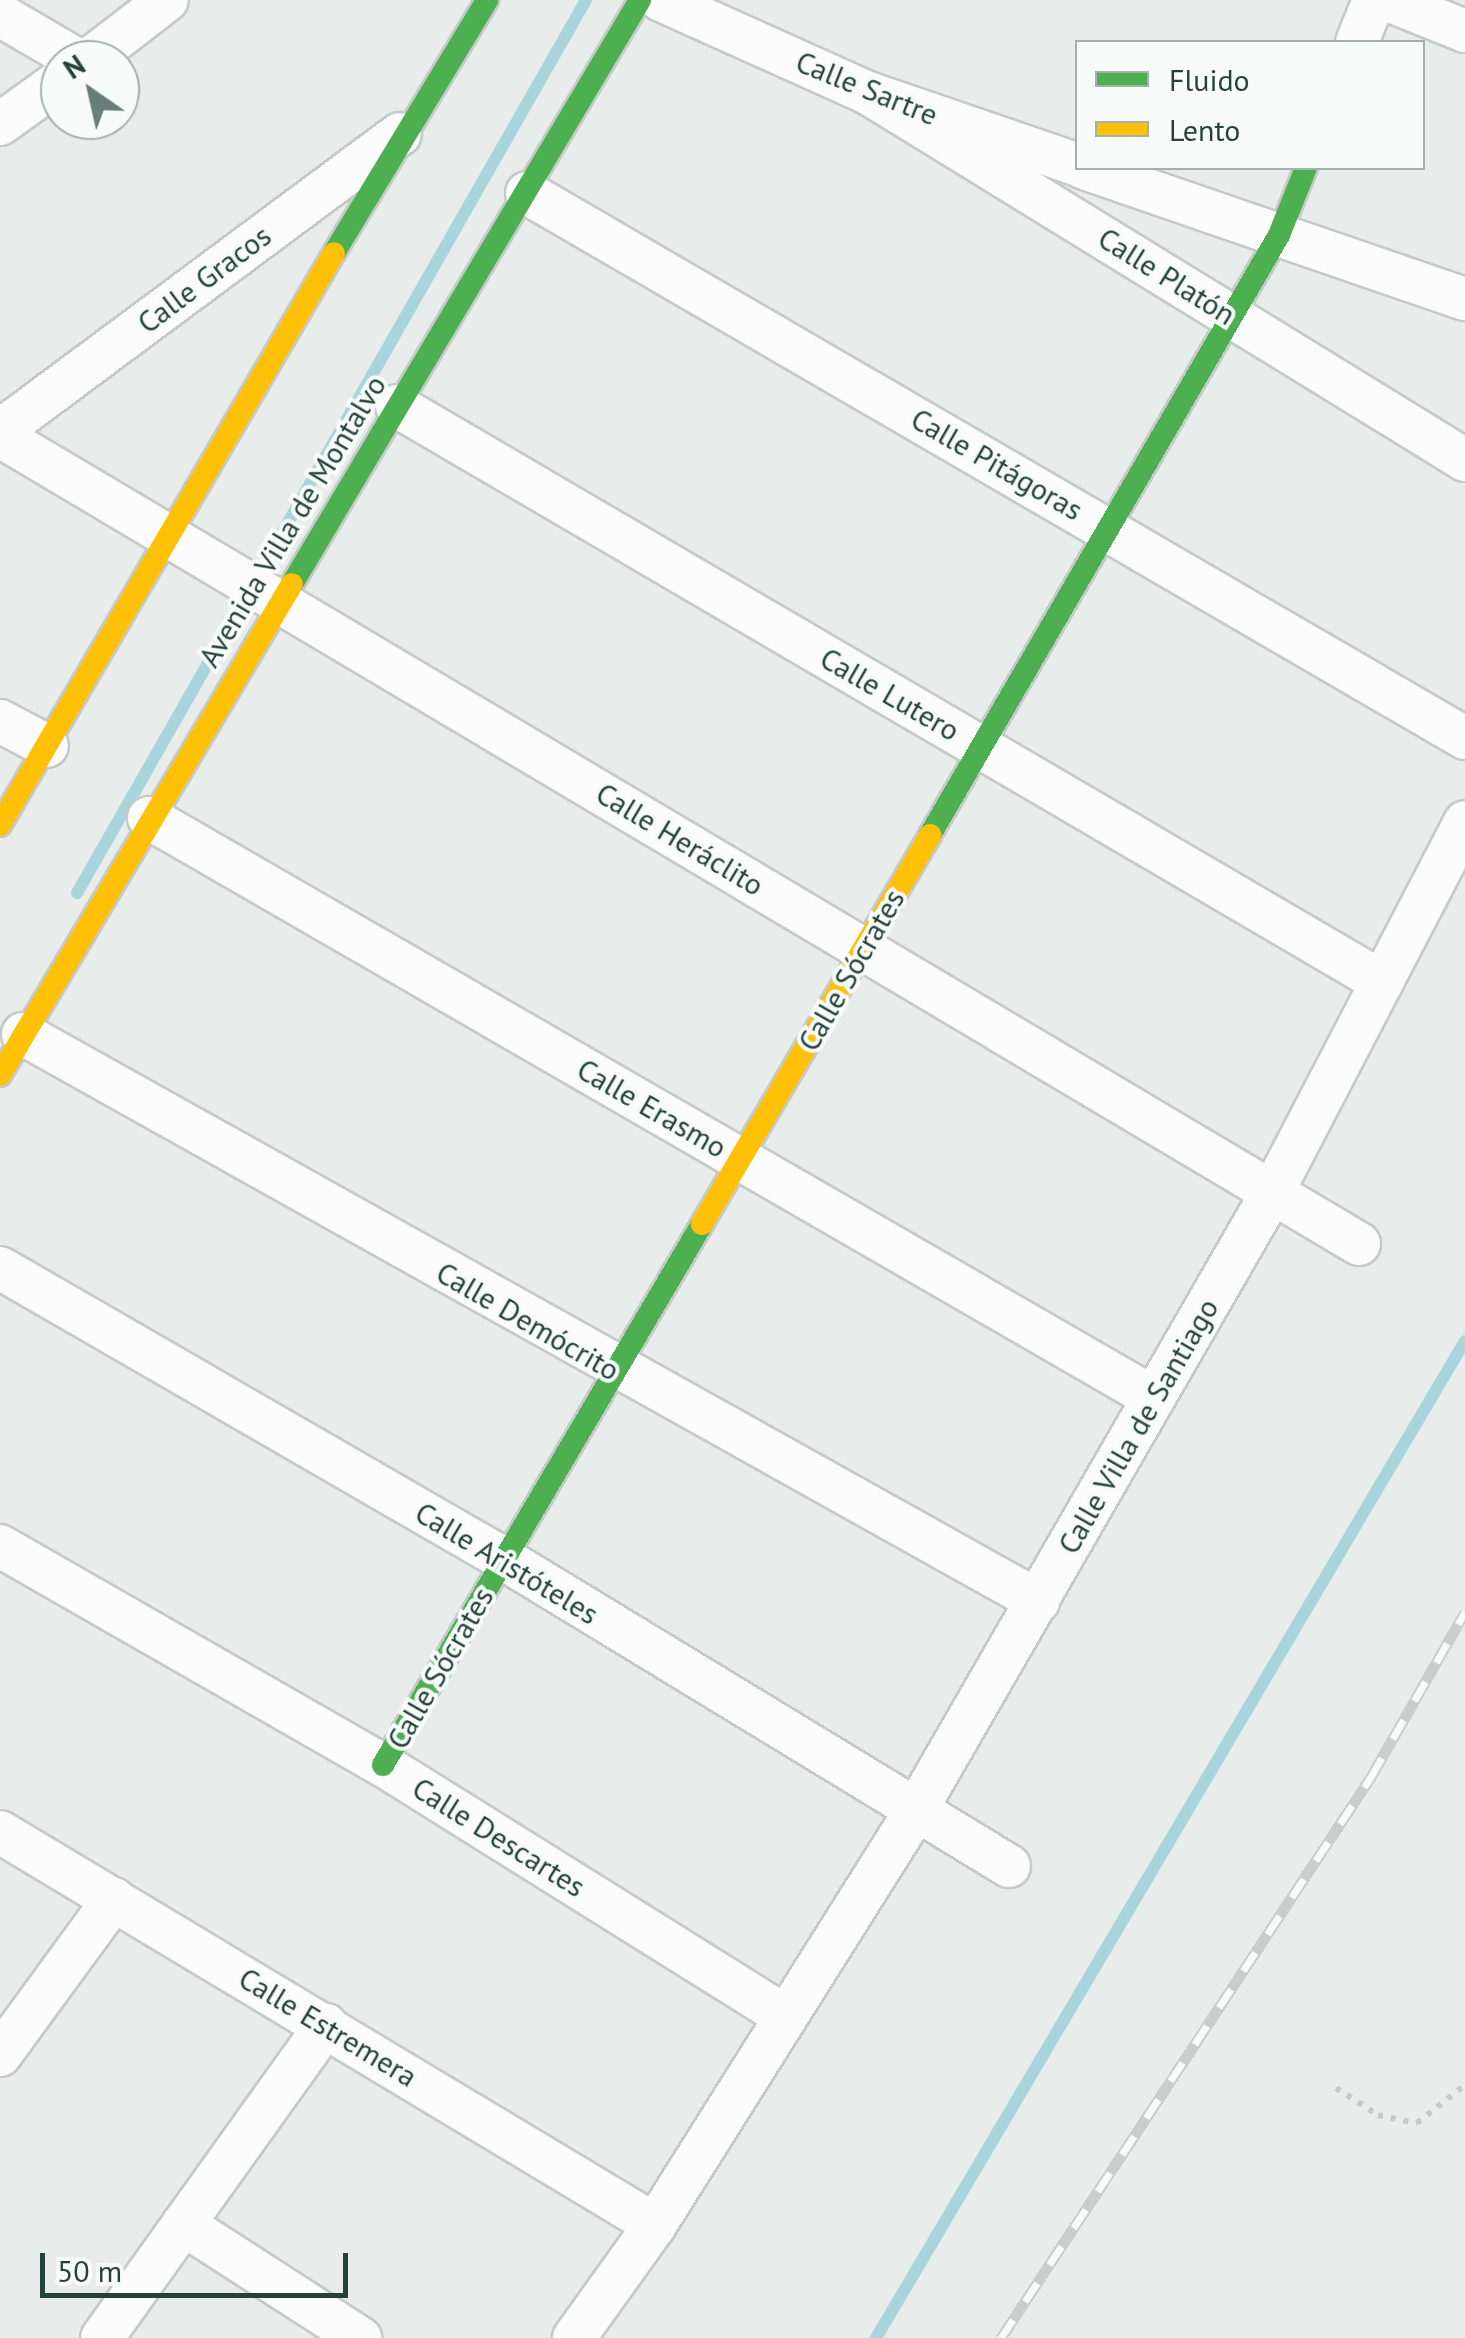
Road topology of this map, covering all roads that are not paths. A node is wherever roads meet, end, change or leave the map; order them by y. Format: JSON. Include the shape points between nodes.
{"nodes":[{"id":1,"x":167,"y":0,"type":"edge"},
{"id":2,"x":487,"y":0,"type":"edge"},
{"id":3,"x":640,"y":0,"type":"edge"},
{"id":4,"x":661,"y":0,"type":"edge"},
{"id":5,"x":1374,"y":0,"type":"edge"},
{"id":6,"x":1388,"y":0,"type":"edge"},
{"id":7,"x":0,"y":16,"type":"edge"},
{"id":8,"x":1465,"y":30,"type":"edge"},
{"id":9,"x":42,"y":40,"type":"edge"},
{"id":10,"x":115,"y":40,"type":"edge"},
{"id":11,"x":1358,"y":40,"type":"edge"},
{"id":12,"x":868,"y":93,"type":"junction"},
{"id":13,"x":40,"y":95,"type":"edge"},
{"id":14,"x":0,"y":124,"type":"edge"},
{"id":15,"x":409,"y":128,"type":"junction"},
{"id":16,"x":1075,"y":164,"type":"edge"},
{"id":17,"x":1092,"y":170,"type":"edge"},
{"id":18,"x":1305,"y":170,"type":"edge"},
{"id":19,"x":527,"y":193,"type":"junction"},
{"id":20,"x":1278,"y":235,"type":"junction"},
{"id":21,"x":1465,"y":299,"type":"edge"},
{"id":22,"x":1230,"y":316,"type":"junction"},
{"id":23,"x":397,"y":406,"type":"junction"},
{"id":24,"x":0,"y":434,"type":"edge"},
{"id":25,"x":1465,"y":460,"type":"edge"},
{"id":26,"x":1110,"y":530,"type":"junction"},
{"id":27,"x":166,"y":532,"type":"junction"},
{"id":28,"x":280,"y":600,"type":"junction"},
{"id":29,"x":0,"y":722,"type":"edge"},
{"id":30,"x":1465,"y":738,"type":"edge"},
{"id":31,"x":47,"y":746,"type":"junction"},
{"id":32,"x":982,"y":748,"type":"junction"},
{"id":33,"x":149,"y":818,"type":"junction"},
{"id":34,"x":1465,"y":822,"type":"edge"},
{"id":35,"x":0,"y":825,"type":"edge"},
{"id":36,"x":864,"y":948,"type":"junction"},
{"id":37,"x":1382,"y":982,"type":"junction"},
{"id":38,"x":22,"y":1034,"type":"junction"},
{"id":39,"x":0,"y":1075,"type":"edge"},
{"id":40,"x":740,"y":1159,"type":"junction"},
{"id":41,"x":1272,"y":1192,"type":"junction"},
{"id":42,"x":1359,"y":1244,"type":"dead end"},
{"id":43,"x":0,"y":1268,"type":"edge"},
{"id":44,"x":616,"y":1371,"type":"junction"},
{"id":45,"x":1154,"y":1398,"type":"junction"},
{"id":46,"x":0,"y":1546,"type":"edge"},
{"id":47,"x":504,"y":1559,"type":"junction"},
{"id":48,"x":1038,"y":1601,"type":"junction"},
{"id":49,"x":383,"y":1766,"type":"junction"},
{"id":50,"x":916,"y":1810,"type":"junction"},
{"id":51,"x":0,"y":1832,"type":"edge"},
{"id":52,"x":1009,"y":1866,"type":"dead end"},
{"id":53,"x":114,"y":1900,"type":"junction"},
{"id":54,"x":786,"y":2016,"type":"junction"},
{"id":55,"x":326,"y":2025,"type":"junction"},
{"id":56,"x":0,"y":2055,"type":"edge"},
{"id":57,"x":184,"y":2224,"type":"junction"},
{"id":58,"x":654,"y":2225,"type":"junction"},
{"id":59,"x":102,"y":2338,"type":"edge"},
{"id":60,"x":360,"y":2338,"type":"edge"},
{"id":61,"x":574,"y":2338,"type":"edge"}],
"edges":[{"from":1,"to":10,"type":"street"},
{"from":2,"to":15,"type":"street"},
{"from":3,"to":19,"type":"street","name":"Avenida Villa de Montalvo"},
{"from":4,"to":12,"type":"street","name":"Calle Sartre"},
{"from":5,"to":11,"type":"street"},
{"from":6,"to":8,"type":"street"},
{"from":7,"to":9,"type":"street"},
{"from":12,"to":16,"type":"street","name":"Calle Sartre"},
{"from":12,"to":22,"type":"street","name":"Calle Platón"},
{"from":13,"to":14,"type":"street"},
{"from":15,"to":24,"type":"street","name":"Calle Gracos"},
{"from":15,"to":27,"type":"street"},
{"from":17,"to":20,"type":"street","name":"Calle Sartre"},
{"from":18,"to":20,"type":"street","name":"Calle Sócrates"},
{"from":19,"to":23,"type":"street","name":"Avenida Villa de Montalvo"},
{"from":19,"to":26,"type":"street","name":"Calle Pitágoras"},
{"from":20,"to":21,"type":"street","name":"Calle Sartre"},
{"from":20,"to":22,"type":"street","name":"Calle Sócrates"},
{"from":22,"to":25,"type":"street","name":"Calle Platón"},
{"from":22,"to":26,"type":"street","name":"Calle Sócrates"},
{"from":23,"to":28,"type":"street","name":"Avenida Villa de Montalvo"},
{"from":23,"to":32,"type":"street","name":"Calle Lutero"},
{"from":24,"to":27,"type":"street","name":"Calle Heráclito"},
{"from":26,"to":30,"type":"street","name":"Calle Pitágoras"},
{"from":26,"to":32,"type":"street","name":"Calle Sócrates"},
{"from":27,"to":28,"type":"street","name":"Calle Heráclito"},
{"from":27,"to":31,"type":"street"},
{"from":28,"to":33,"type":"street","name":"Avenida Villa de Montalvo"},
{"from":28,"to":36,"type":"street","name":"Calle Heráclito"},
{"from":29,"to":31,"type":"street"},
{"from":31,"to":35,"type":"street"},
{"from":32,"to":36,"type":"street","name":"Calle Sócrates"},
{"from":32,"to":37,"type":"street","name":"Calle Lutero"},
{"from":33,"to":38,"type":"street","name":"Avenida Villa de Montalvo"},
{"from":33,"to":40,"type":"street","name":"Calle Erasmo"},
{"from":34,"to":37,"type":"street","name":"Calle Villa de Santiago"},
{"from":36,"to":40,"type":"street","name":"Calle Sócrates"},
{"from":36,"to":41,"type":"street","name":"Calle Heráclito"},
{"from":37,"to":41,"type":"street","name":"Calle Villa de Santiago"},
{"from":38,"to":39,"type":"street","name":"Avenida Villa de Montalvo"},
{"from":38,"to":44,"type":"street","name":"Calle Demócrito"},
{"from":40,"to":44,"type":"street","name":"Calle Sócrates"},
{"from":40,"to":45,"type":"street","name":"Calle Erasmo"},
{"from":41,"to":42,"type":"street","name":"Calle Heráclito"},
{"from":41,"to":45,"type":"street","name":"Calle Villa de Santiago"},
{"from":43,"to":47,"type":"street","name":"Calle Aristóteles"},
{"from":44,"to":47,"type":"street","name":"Calle Sócrates"},
{"from":44,"to":48,"type":"street","name":"Calle Demócrito"},
{"from":45,"to":48,"type":"street","name":"Calle Villa de Santiago"},
{"from":46,"to":49,"type":"street","name":"Calle Descartes"},
{"from":47,"to":49,"type":"street","name":"Calle Sócrates"},
{"from":47,"to":50,"type":"street","name":"Calle Aristóteles"},
{"from":48,"to":50,"type":"street","name":"Calle Villa de Santiago"},
{"from":49,"to":54,"type":"street","name":"Calle Descartes"},
{"from":50,"to":52,"type":"street","name":"Calle Aristóteles"},
{"from":50,"to":54,"type":"street","name":"Calle Villa de Santiago"},
{"from":51,"to":53,"type":"street","name":"Calle Estremera"},
{"from":53,"to":55,"type":"street","name":"Calle Estremera"},
{"from":53,"to":56,"type":"street"},
{"from":54,"to":58,"type":"street","name":"Calle Villa de Santiago"},
{"from":55,"to":57,"type":"street"},
{"from":55,"to":58,"type":"street","name":"Calle Estremera"},
{"from":57,"to":59,"type":"street"},
{"from":57,"to":60,"type":"street"},
{"from":58,"to":61,"type":"street","name":"Calle Villa de Santiago"}]}
